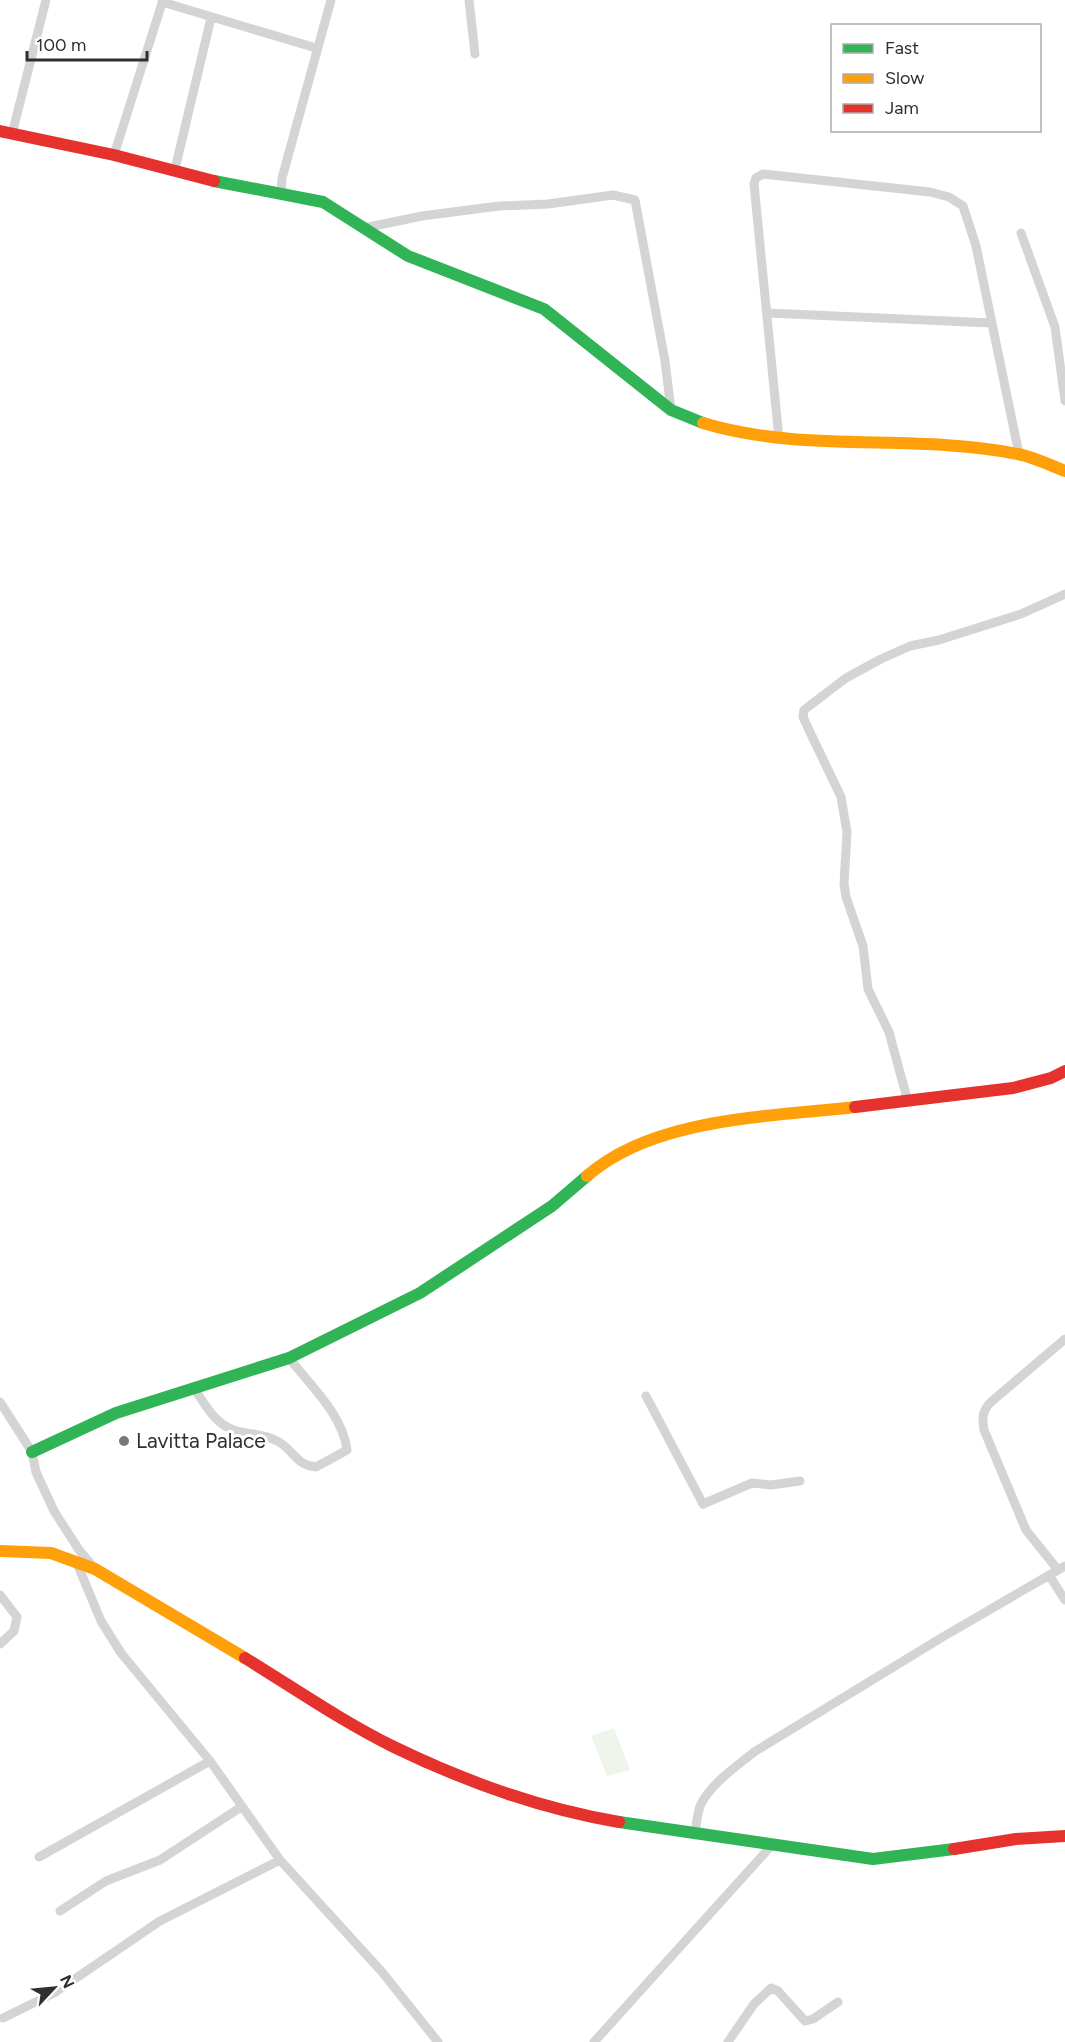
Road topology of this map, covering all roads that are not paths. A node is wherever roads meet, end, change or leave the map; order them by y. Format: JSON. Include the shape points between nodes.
{"nodes":[{"id":1,"x":46,"y":0,"type":"edge"},
{"id":2,"x":331,"y":0,"type":"edge"},
{"id":3,"x":469,"y":0,"type":"edge"},
{"id":4,"x":163,"y":1,"type":"edge"},
{"id":5,"x":211,"y":18,"type":"junction"},
{"id":6,"x":316,"y":48,"type":"junction"},
{"id":7,"x":475,"y":54,"type":"dead end"},
{"id":8,"x":6,"y":133,"type":"edge"},
{"id":9,"x":114,"y":155,"type":"junction"},
{"id":10,"x":175,"y":169,"type":"junction"},
{"id":11,"x":281,"y":195,"type":"junction"},
{"id":12,"x":364,"y":228,"type":"junction"},
{"id":13,"x":1022,"y":233,"type":"dead end"},
{"id":14,"x":767,"y":313,"type":"junction"},
{"id":15,"x":992,"y":323,"type":"junction"},
{"id":16,"x":1065,"y":401,"type":"edge"},
{"id":17,"x":671,"y":410,"type":"junction"},
{"id":18,"x":779,"y":439,"type":"junction"},
{"id":19,"x":1020,"y":454,"type":"junction"},
{"id":20,"x":1065,"y":471,"type":"edge"},
{"id":21,"x":1065,"y":594,"type":"edge"},
{"id":22,"x":1065,"y":1071,"type":"edge"},
{"id":23,"x":908,"y":1102,"type":"junction"},
{"id":24,"x":1065,"y":1339,"type":"edge"},
{"id":25,"x":289,"y":1358,"type":"junction"},
{"id":26,"x":193,"y":1387,"type":"junction"},
{"id":27,"x":646,"y":1396,"type":"dead end"},
{"id":28,"x":0,"y":1402,"type":"edge"},
{"id":29,"x":32,"y":1452,"type":"junction"},
{"id":30,"x":800,"y":1481,"type":"dead end"},
{"id":31,"x":0,"y":1551,"type":"edge"},
{"id":32,"x":76,"y":1561,"type":"junction"},
{"id":33,"x":1062,"y":1568,"type":"edge"},
{"id":34,"x":95,"y":1569,"type":"junction"},
{"id":35,"x":1049,"y":1575,"type":"junction"},
{"id":36,"x":0,"y":1595,"type":"edge"},
{"id":37,"x":1065,"y":1600,"type":"edge"},
{"id":38,"x":0,"y":1644,"type":"edge"},
{"id":39,"x":210,"y":1761,"type":"junction"},
{"id":40,"x":241,"y":1807,"type":"junction"},
{"id":41,"x":695,"y":1835,"type":"junction"},
{"id":42,"x":1065,"y":1836,"type":"edge"},
{"id":43,"x":772,"y":1845,"type":"junction"},
{"id":44,"x":39,"y":1857,"type":"dead end"},
{"id":45,"x":280,"y":1860,"type":"junction"},
{"id":46,"x":60,"y":1911,"type":"dead end"},
{"id":47,"x":838,"y":2002,"type":"dead end"},
{"id":48,"x":3,"y":2018,"type":"dead end"},
{"id":49,"x":438,"y":2042,"type":"edge"},
{"id":50,"x":594,"y":2042,"type":"edge"},
{"id":51,"x":728,"y":2042,"type":"edge"}],
"edges":[{"from":1,"to":8,"type":"street"},
{"from":2,"to":6,"type":"street"},
{"from":3,"to":7,"type":"street"},
{"from":4,"to":5,"type":"street"},
{"from":4,"to":9,"type":"street"},
{"from":5,"to":6,"type":"street"},
{"from":5,"to":10,"type":"street"},
{"from":6,"to":11,"type":"street"},
{"from":8,"to":9,"type":"street"},
{"from":9,"to":10,"type":"street"},
{"from":10,"to":11,"type":"street"},
{"from":11,"to":12,"type":"street","via":[[323,202]]},
{"from":12,"to":17,"type":"street","via":[[408,256],[544,309]]},
{"from":12,"to":17,"type":"street","via":[[499,206],[613,195],[634,200]]},
{"from":13,"to":16,"type":"street","via":[[1055,327]]},
{"from":14,"to":15,"type":"street"},
{"from":14,"to":15,"type":"street","via":[[754,184],[763,174],[930,192],[958,202],[967,211]]},
{"from":14,"to":18,"type":"street"},
{"from":15,"to":19,"type":"street"},
{"from":17,"to":18,"type":"street","via":[[736,433]]},
{"from":18,"to":19,"type":"street","via":[[931,443]]},
{"from":19,"to":20,"type":"street"},
{"from":21,"to":23,"type":"street","via":[[1022,614],[910,646],[880,659],[846,678],[804,710],[803,717],[843,806],[847,832],[846,897],[863,946],[868,989],[889,1032]]},
{"from":22,"to":23,"type":"street","via":[[1013,1088]]},
{"from":23,"to":25,"type":"street","via":[[731,1122],[638,1143],[591,1172],[552,1206],[420,1293]]},
{"from":24,"to":33,"type":"street","via":[[991,1402],[982,1419],[1026,1530]]},
{"from":25,"to":26,"type":"street"},
{"from":25,"to":26,"type":"street","via":[[327,1406],[346,1440],[347,1450],[316,1467],[299,1463],[270,1437],[225,1426]]},
{"from":26,"to":29,"type":"street","via":[[116,1413]]},
{"from":27,"to":30,"type":"street","via":[[703,1504],[752,1483]]},
{"from":28,"to":29,"type":"street"},
{"from":29,"to":34,"type":"street","via":[[36,1472],[54,1511]]},
{"from":31,"to":32,"type":"street","via":[[51,1553]]},
{"from":32,"to":34,"type":"street"},
{"from":32,"to":39,"type":"street","via":[[101,1621],[121,1653]]},
{"from":33,"to":35,"type":"street"},
{"from":34,"to":41,"type":"street","via":[[392,1746],[441,1768],[572,1814]]},
{"from":35,"to":37,"type":"street"},
{"from":35,"to":41,"type":"street","via":[[754,1752],[707,1795],[700,1807]]},
{"from":36,"to":38,"type":"street","via":[[17,1617],[14,1631]]},
{"from":39,"to":40,"type":"street"},
{"from":39,"to":44,"type":"street"},
{"from":40,"to":45,"type":"street"},
{"from":40,"to":46,"type":"street","via":[[160,1860],[106,1881]]},
{"from":41,"to":43,"type":"street"},
{"from":42,"to":43,"type":"street","via":[[1002,1838],[901,1858],[873,1859]]},
{"from":43,"to":50,"type":"street"},
{"from":45,"to":48,"type":"street","via":[[160,1921],[54,1993]]},
{"from":45,"to":49,"type":"street","via":[[382,1972]]},
{"from":47,"to":51,"type":"street","via":[[808,2021],[778,1990],[771,1988],[754,2004]]}]}
